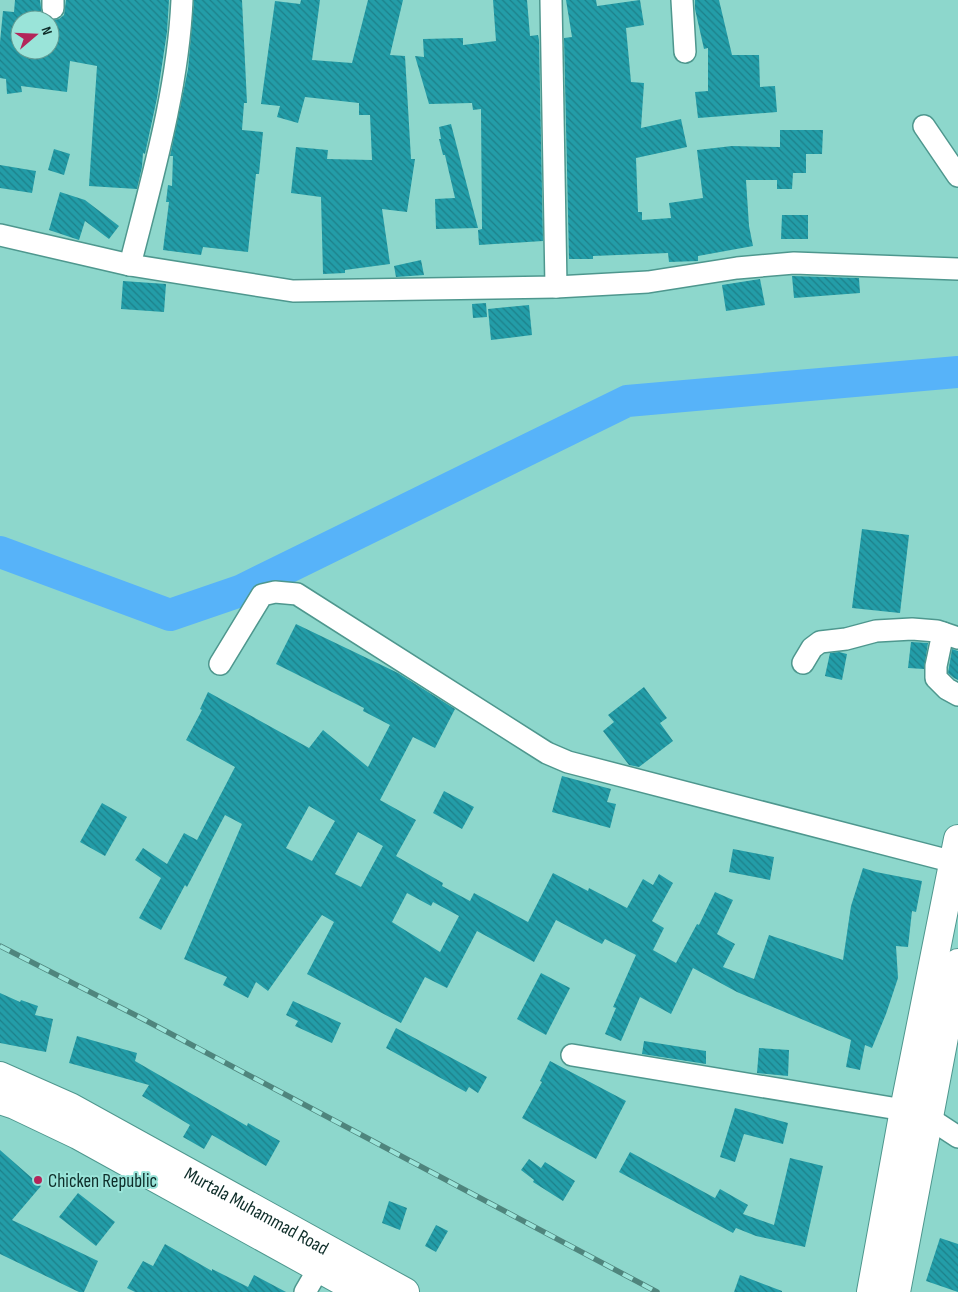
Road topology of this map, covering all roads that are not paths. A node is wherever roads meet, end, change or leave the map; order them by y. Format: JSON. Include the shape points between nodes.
{"nodes":[{"id":1,"x":182,"y":0,"type":"edge"},
{"id":2,"x":551,"y":0,"type":"edge"},
{"id":3,"x":682,"y":0,"type":"edge"},
{"id":4,"x":685,"y":52,"type":"dead end"},
{"id":5,"x":924,"y":126,"type":"dead end"},
{"id":6,"x":958,"y":176,"type":"edge"},
{"id":7,"x":0,"y":235,"type":"edge"},
{"id":8,"x":130,"y":265,"type":"junction"},
{"id":9,"x":958,"y":269,"type":"edge"},
{"id":10,"x":556,"y":288,"type":"junction"},
{"id":11,"x":950,"y":636,"type":"edge"},
{"id":12,"x":803,"y":663,"type":"dead end"},
{"id":13,"x":220,"y":664,"type":"dead end"},
{"id":14,"x":958,"y":695,"type":"edge"},
{"id":15,"x":956,"y":851,"type":"edge"},
{"id":16,"x":958,"y":963,"type":"edge"},
{"id":17,"x":572,"y":1055,"type":"dead end"},
{"id":18,"x":0,"y":1076,"type":"edge"},
{"id":19,"x":0,"y":1100,"type":"edge"},
{"id":20,"x":917,"y":1114,"type":"junction"},
{"id":21,"x":958,"y":1137,"type":"edge"},
{"id":22,"x":319,"y":1268,"type":"junction"},
{"id":23,"x":305,"y":1292,"type":"edge"},
{"id":24,"x":362,"y":1292,"type":"edge"},
{"id":25,"x":405,"y":1292,"type":"edge"},
{"id":26,"x":871,"y":1292,"type":"edge"},
{"id":27,"x":896,"y":1292,"type":"edge"}],
"edges":[{"from":1,"to":8,"type":"street","via":[[181,31],[167,115]]},
{"from":2,"to":10,"type":"street"},
{"from":3,"to":4,"type":"street"},
{"from":5,"to":6,"type":"street"},
{"from":7,"to":8,"type":"street"},
{"from":8,"to":10,"type":"street","via":[[293,291]]},
{"from":9,"to":10,"type":"street","via":[[794,264],[737,268],[648,282]]},
{"from":11,"to":12,"type":"street","via":[[912,629],[876,631],[820,642]]},
{"from":11,"to":14,"type":"street","via":[[936,666],[936,678]]},
{"from":13,"to":15,"type":"street","via":[[262,595],[275,592],[297,594],[547,752],[568,762]]},
{"from":15,"to":20,"type":"main road"},
{"from":16,"to":20,"type":"main road"},
{"from":17,"to":20,"type":"street"},
{"from":18,"to":25,"type":"main road","name":"Murtala Muhammad Road","via":[[70,1107]]},
{"from":19,"to":22,"type":"main road","name":"Murtala Muhammad Road","via":[[78,1135]]},
{"from":20,"to":21,"type":"street"},
{"from":20,"to":26,"type":"main road"},
{"from":20,"to":27,"type":"main road"},
{"from":22,"to":23,"type":"street"},
{"from":22,"to":24,"type":"main road","name":"Murtala Muhammad Road"}]}
